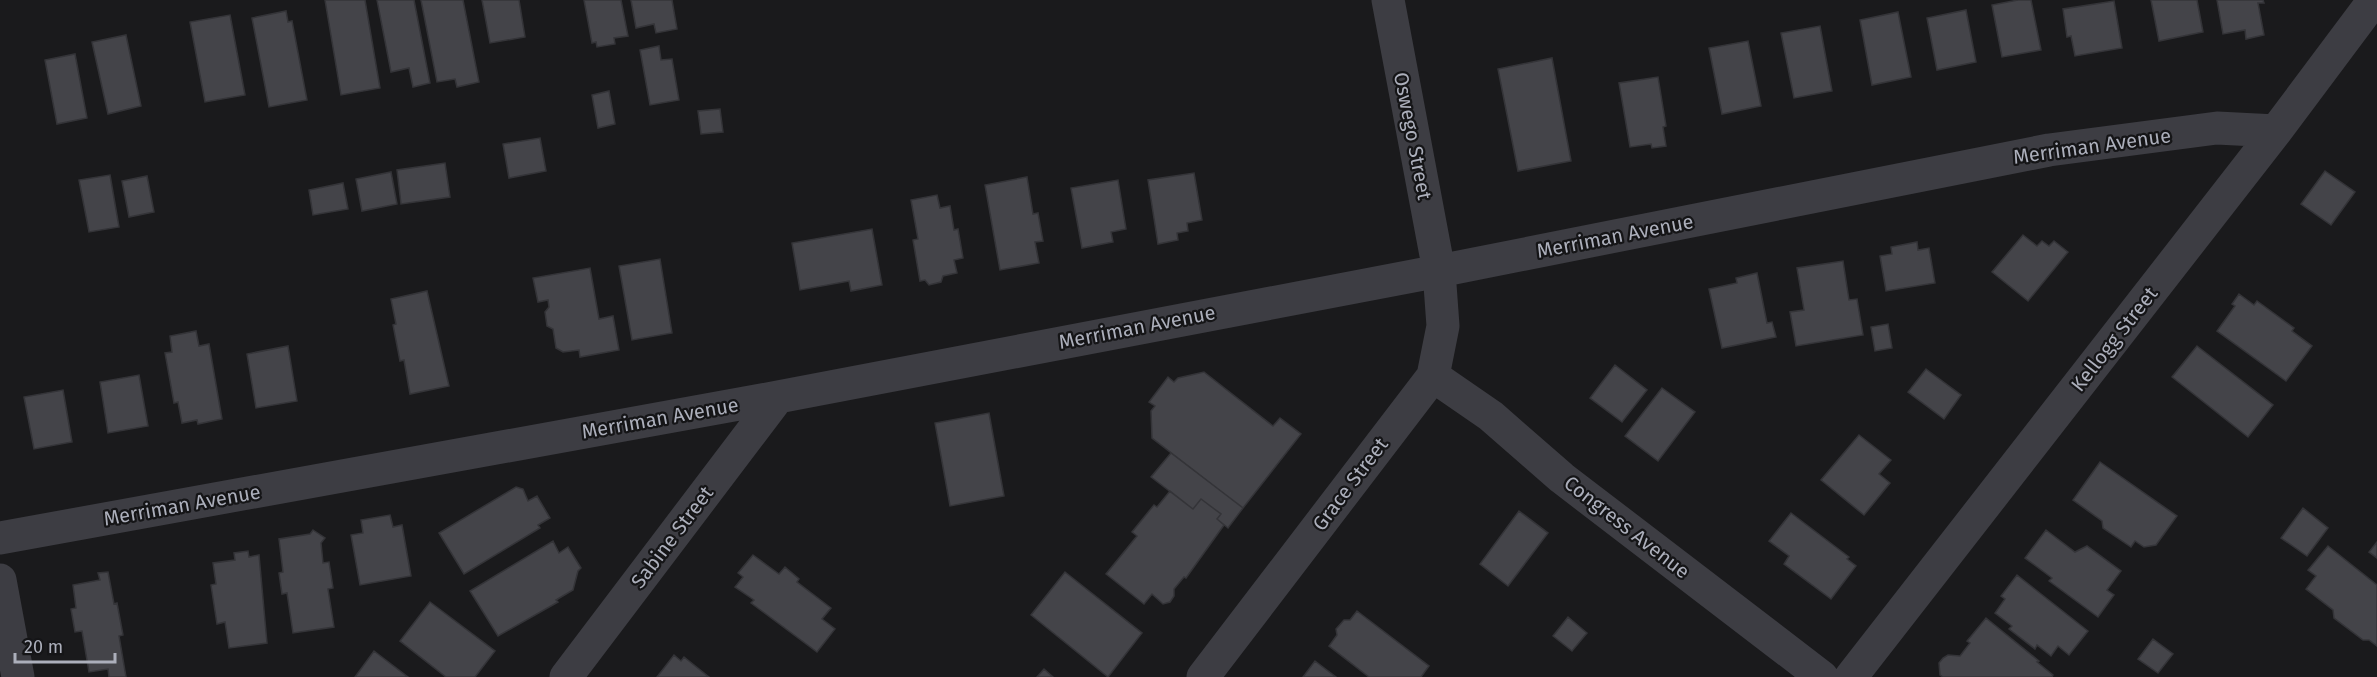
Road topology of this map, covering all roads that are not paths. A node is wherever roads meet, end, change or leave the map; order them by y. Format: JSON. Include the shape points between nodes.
{"nodes":[{"id":1,"x":1388,"y":0,"type":"edge"},
{"id":2,"x":2374,"y":0,"type":"edge"},
{"id":3,"x":2276,"y":131,"type":"junction"},
{"id":4,"x":1439,"y":271,"type":"junction"},
{"id":5,"x":1433,"y":376,"type":"junction"},
{"id":6,"x":778,"y":397,"type":"junction"},
{"id":7,"x":0,"y":538,"type":"edge"},
{"id":8,"x":0,"y":580,"type":"edge"},
{"id":9,"x":18,"y":677,"type":"edge"},
{"id":10,"x":566,"y":677,"type":"edge"},
{"id":11,"x":1203,"y":677,"type":"edge"},
{"id":12,"x":1822,"y":677,"type":"edge"},
{"id":13,"x":1851,"y":677,"type":"edge"}],
"edges":[{"from":1,"to":4,"type":"street","name":"Oswego Street"},
{"from":2,"to":3,"type":"street","name":"Kellogg Street"},
{"from":3,"to":4,"type":"street","name":"Merriman Avenue","via":[[2217,128],[2049,150]]},
{"from":3,"to":13,"type":"street","name":"Kellogg Street"},
{"from":4,"to":5,"type":"street","name":"Grace Street","via":[[1443,326]]},
{"from":4,"to":6,"type":"street","name":"Merriman Avenue"},
{"from":5,"to":11,"type":"street","name":"Grace Street"},
{"from":5,"to":12,"type":"street","name":"Congress Avenue","via":[[1491,416],[1562,478]]},
{"from":6,"to":7,"type":"street","name":"Merriman Avenue"},
{"from":6,"to":10,"type":"street","name":"Sabine Street"},
{"from":8,"to":9,"type":"street"}]}
